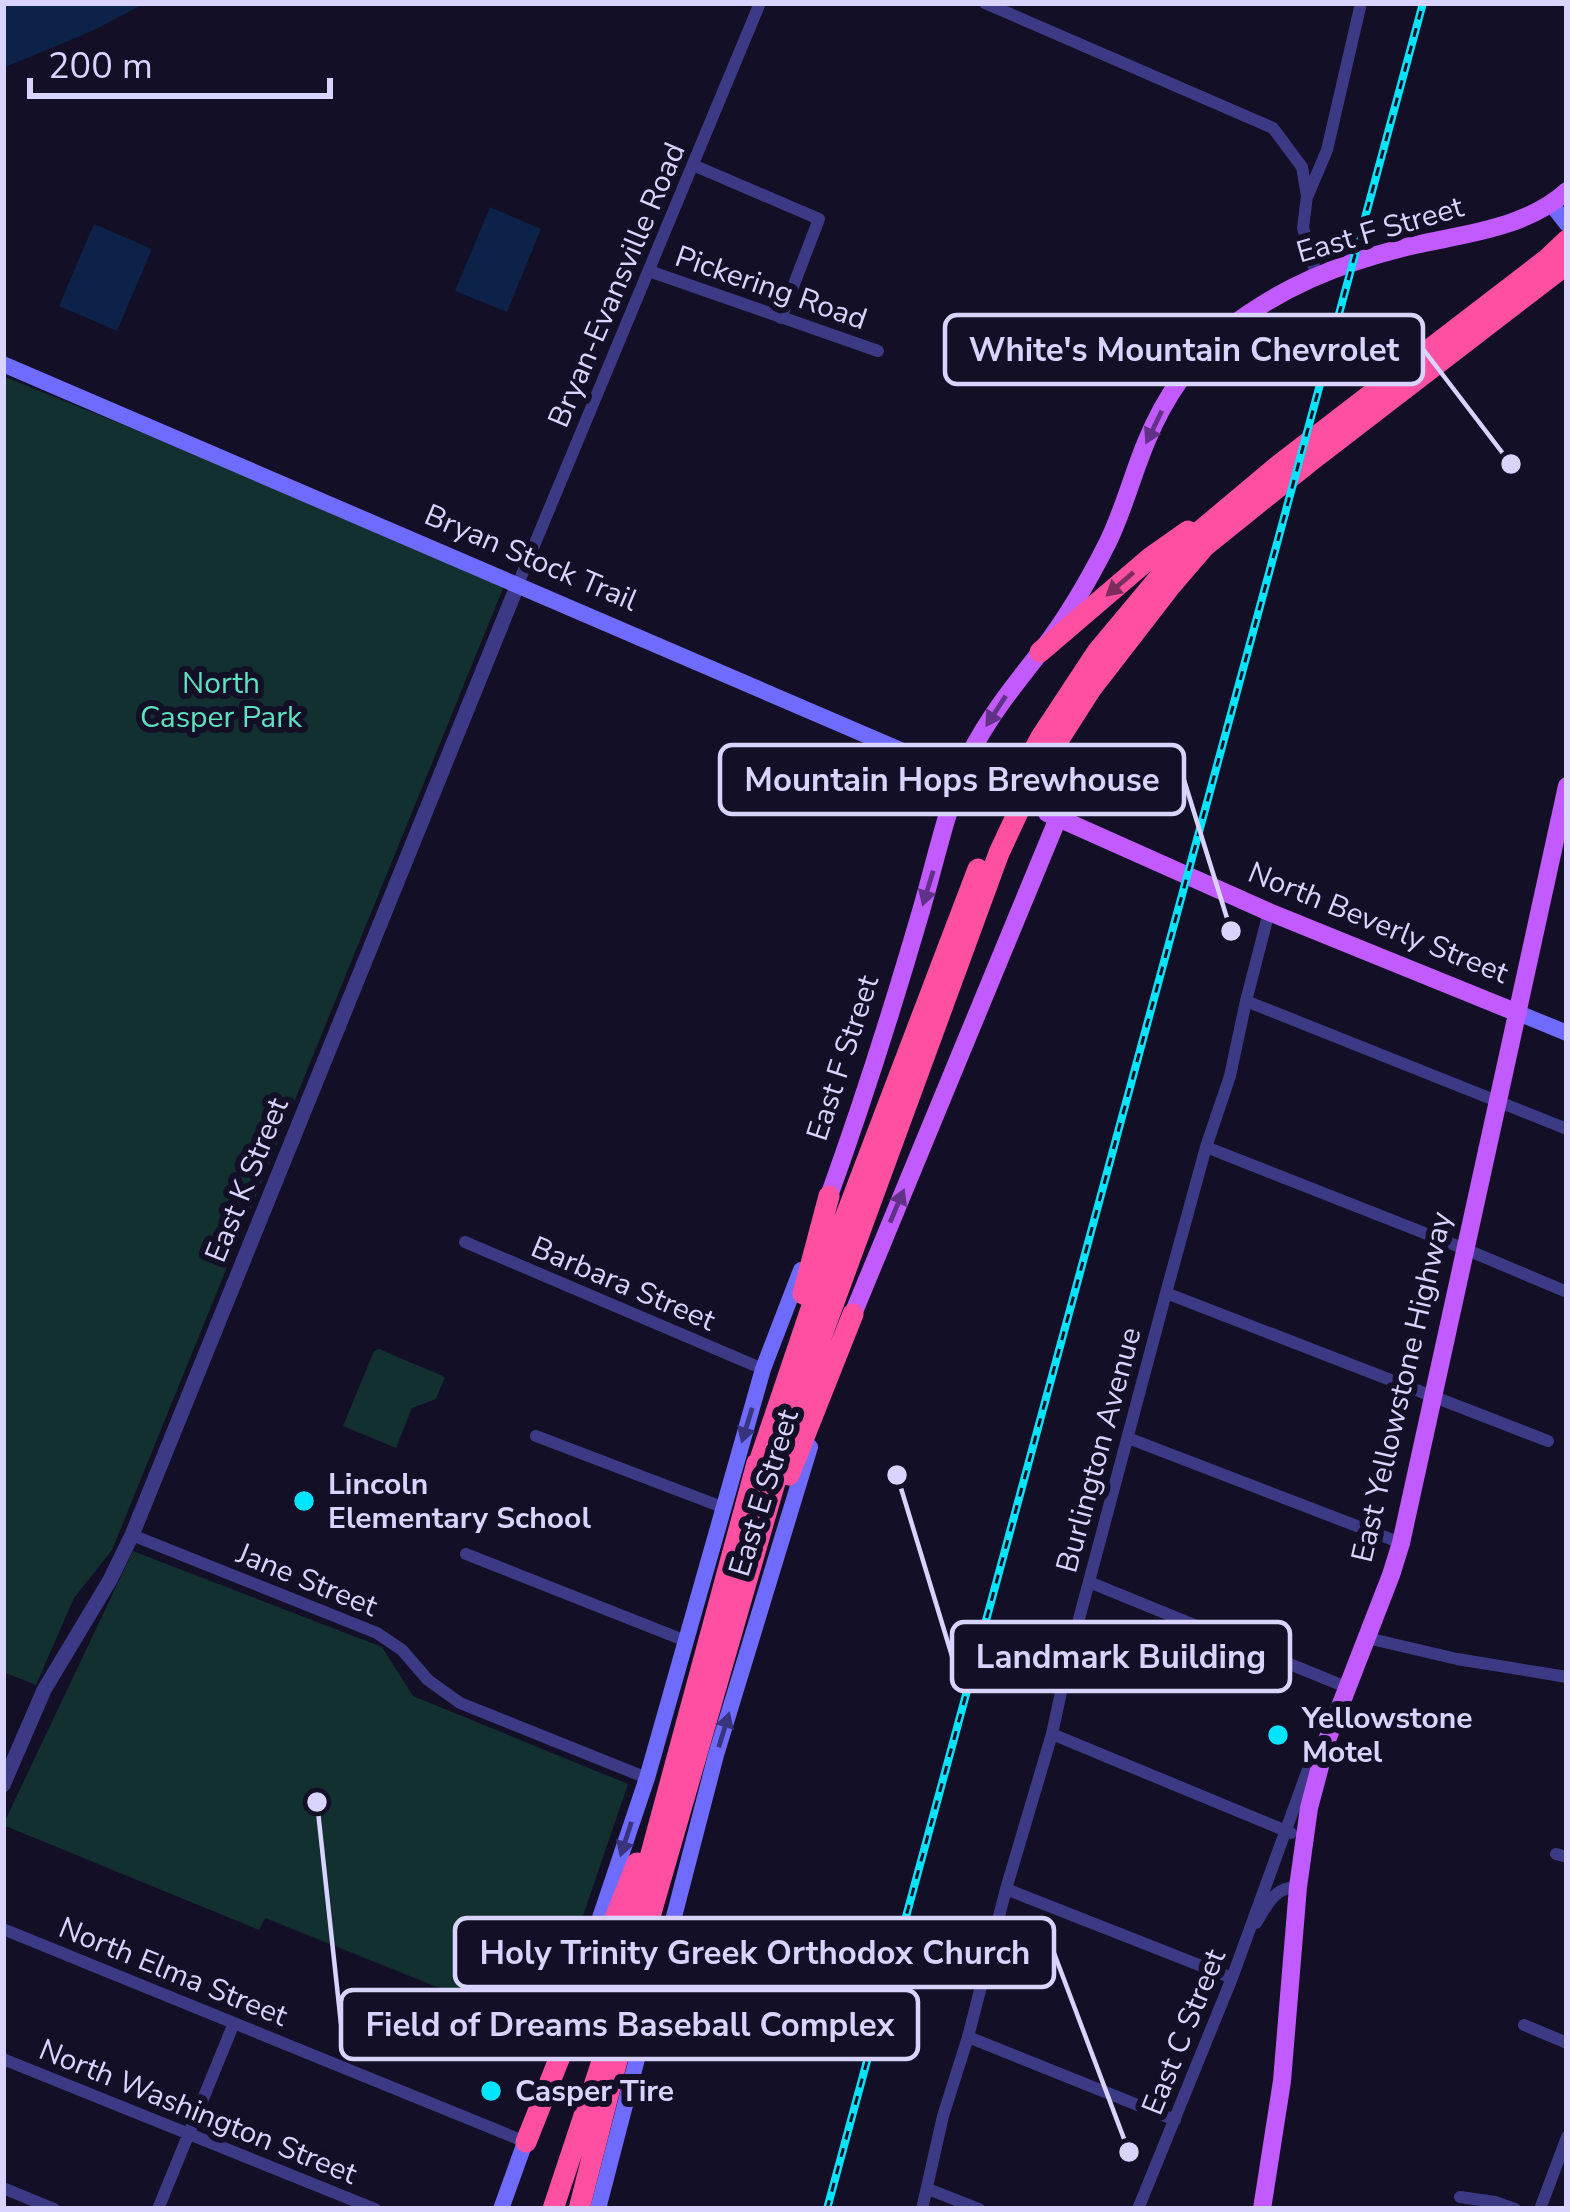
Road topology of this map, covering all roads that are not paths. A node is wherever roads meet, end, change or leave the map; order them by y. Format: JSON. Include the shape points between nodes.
{"nodes":[{"id":1,"x":760,"y":3,"type":"edge"},
{"id":2,"x":985,"y":3,"type":"edge"},
{"id":3,"x":1024,"y":3,"type":"edge"},
{"id":4,"x":1361,"y":3,"type":"edge"},
{"id":5,"x":1019,"y":17,"type":"junction"},
{"id":6,"x":693,"y":165,"type":"junction"},
{"id":7,"x":1307,"y":196,"type":"junction"},
{"id":8,"x":1560,"y":198,"type":"edge"},
{"id":9,"x":1567,"y":224,"type":"edge"},
{"id":10,"x":1567,"y":240,"type":"edge"},
{"id":11,"x":1567,"y":264,"type":"edge"},
{"id":12,"x":649,"y":271,"type":"junction"},
{"id":13,"x":1316,"y":274,"type":"junction"},
{"id":14,"x":781,"y":318,"type":"junction"},
{"id":15,"x":878,"y":351,"type":"dead end"},
{"id":16,"x":3,"y":364,"type":"edge"},
{"id":17,"x":1280,"y":464,"type":"junction"},
{"id":18,"x":518,"y":584,"type":"junction"},
{"id":19,"x":1040,"y":652,"type":"junction"},
{"id":20,"x":962,"y":776,"type":"junction"},
{"id":21,"x":1567,"y":787,"type":"edge"},
{"id":22,"x":1035,"y":807,"type":"joint"},
{"id":23,"x":1058,"y":818,"type":"junction"},
{"id":24,"x":1269,"y":912,"type":"junction"},
{"id":25,"x":1246,"y":1001,"type":"junction"},
{"id":26,"x":1518,"y":1013,"type":"junction"},
{"id":27,"x":1567,"y":1033,"type":"edge"},
{"id":28,"x":1496,"y":1100,"type":"junction"},
{"id":29,"x":1567,"y":1129,"type":"edge"},
{"id":30,"x":1206,"y":1147,"type":"junction"},
{"id":31,"x":829,"y":1196,"type":"junction"},
{"id":32,"x":465,"y":1242,"type":"dead end"},
{"id":33,"x":1465,"y":1249,"type":"junction"},
{"id":34,"x":1567,"y":1292,"type":"edge"},
{"id":35,"x":1166,"y":1293,"type":"junction"},
{"id":36,"x":853,"y":1314,"type":"junction"},
{"id":37,"x":764,"y":1369,"type":"junction"},
{"id":38,"x":1433,"y":1395,"type":"junction"},
{"id":39,"x":536,"y":1436,"type":"dead end"},
{"id":40,"x":1128,"y":1438,"type":"junction"},
{"id":41,"x":1547,"y":1442,"type":"dead end"},
{"id":42,"x":754,"y":1477,"type":"junction"},
{"id":43,"x":722,"y":1507,"type":"junction"},
{"id":44,"x":132,"y":1534,"type":"junction"},
{"id":45,"x":1401,"y":1543,"type":"junction"},
{"id":46,"x":466,"y":1554,"type":"dead end"},
{"id":47,"x":753,"y":1558,"type":"junction"},
{"id":48,"x":1088,"y":1582,"type":"junction"},
{"id":49,"x":1366,"y":1638,"type":"junction"},
{"id":50,"x":686,"y":1641,"type":"junction"},
{"id":51,"x":1567,"y":1677,"type":"edge"},
{"id":52,"x":1346,"y":1687,"type":"junction"},
{"id":53,"x":1052,"y":1734,"type":"junction"},
{"id":54,"x":683,"y":1745,"type":"junction"},
{"id":55,"x":647,"y":1778,"type":"junction"},
{"id":56,"x":3,"y":1785,"type":"edge"},
{"id":57,"x":1295,"y":1834,"type":"junction"},
{"id":58,"x":1298,"y":1887,"type":"junction"},
{"id":59,"x":1006,"y":1888,"type":"junction"},
{"id":60,"x":649,"y":1920,"type":"junction"},
{"id":61,"x":3,"y":1929,"type":"edge"},
{"id":62,"x":1246,"y":1939,"type":"junction"},
{"id":63,"x":1232,"y":1978,"type":"junction"},
{"id":64,"x":235,"y":2023,"type":"junction"},
{"id":65,"x":1524,"y":2025,"type":"dead end"},
{"id":66,"x":968,"y":2037,"type":"junction"},
{"id":67,"x":1567,"y":2043,"type":"edge"},
{"id":68,"x":3,"y":2059,"type":"edge"},
{"id":69,"x":1174,"y":2120,"type":"junction"},
{"id":70,"x":189,"y":2134,"type":"junction"},
{"id":71,"x":1567,"y":2138,"type":"edge"},
{"id":72,"x":526,"y":2142,"type":"junction"},
{"id":73,"x":3,"y":2188,"type":"edge"},
{"id":74,"x":928,"y":2188,"type":"junction"},
{"id":75,"x":1460,"y":2197,"type":"dead end"},
{"id":76,"x":54,"y":2209,"type":"edge"},
{"id":77,"x":158,"y":2209,"type":"edge"},
{"id":78,"x":375,"y":2209,"type":"edge"},
{"id":79,"x":501,"y":2209,"type":"edge"},
{"id":80,"x":538,"y":2209,"type":"edge"},
{"id":81,"x":553,"y":2209,"type":"edge"},
{"id":82,"x":579,"y":2209,"type":"edge"},
{"id":83,"x":598,"y":2209,"type":"edge"},
{"id":84,"x":922,"y":2209,"type":"edge"},
{"id":85,"x":979,"y":2209,"type":"edge"},
{"id":86,"x":1138,"y":2209,"type":"edge"},
{"id":87,"x":1262,"y":2209,"type":"edge"},
{"id":88,"x":1516,"y":2209,"type":"edge"},
{"id":89,"x":1540,"y":2209,"type":"edge"}],
"edges":[{"from":1,"to":6,"type":"street","name":"Bryan-Evansville Road"},
{"from":2,"to":5,"type":"street"},
{"from":3,"to":5,"type":"street"},
{"from":4,"to":7,"type":"street","via":[[1328,150]]},
{"from":5,"to":7,"type":"street","via":[[1273,128],[1302,166]]},
{"from":6,"to":12,"type":"street","name":"Bryan-Evansville Road"},
{"from":6,"to":14,"type":"street","via":[[819,218]]},
{"from":7,"to":13,"type":"street","via":[[1303,228]]},
{"from":8,"to":9,"type":"main road"},
{"from":8,"to":13,"type":"main road","name":"East F Street","via":[[1477,234]]},
{"from":10,"to":17,"type":"highway"},
{"from":11,"to":47,"type":"highway","via":[[1205,546],[1091,689],[1046,760],[999,853],[838,1285]]},
{"from":12,"to":14,"type":"street","name":"Pickering Road"},
{"from":12,"to":18,"type":"street","name":"Bryan-Evansville Road"},
{"from":13,"to":19,"type":"main road","name":"East F Street","one_way":true,"via":[[1222,333],[1171,393],[1084,591]]},
{"from":14,"to":15,"type":"street","name":"Pickering Road"},
{"from":16,"to":18,"type":"main road","name":"Bryan Stock Trail"},
{"from":17,"to":19,"type":"highway","one_way":true,"via":[[1151,557]]},
{"from":17,"to":42,"type":"highway","via":[[1193,537],[1119,623],[1020,775],[815,1294]]},
{"from":18,"to":20,"type":"main road","name":"Bryan Stock Trail"},
{"from":18,"to":44,"type":"street","name":"East K Street"},
{"from":19,"to":20,"type":"main road","name":"East F Street","one_way":true,"via":[[988,722]]},
{"from":20,"to":22,"type":"main road","name":"Bryan Stock Trail","bridge":true},
{"from":20,"to":31,"type":"main road","name":"East F Street","one_way":true},
{"from":21,"to":26,"type":"main road","name":"East Yellowstone Highway"},
{"from":22,"to":23,"type":"main road","name":"North Beverly Street"},
{"from":23,"to":24,"type":"main road","name":"North Beverly Street"},
{"from":36,"to":23,"type":"main road","name":"East E Street","one_way":true},
{"from":24,"to":25,"type":"street","name":"Burlington Avenue"},
{"from":24,"to":26,"type":"main road","name":"North Beverly Street"},
{"from":25,"to":28,"type":"street"},
{"from":25,"to":30,"type":"street","name":"Burlington Avenue"},
{"from":26,"to":27,"type":"main road","name":"North Beverly Street"},
{"from":26,"to":28,"type":"main road","name":"East Yellowstone Highway"},
{"from":28,"to":29,"type":"street"},
{"from":28,"to":33,"type":"main road","name":"East Yellowstone Highway"},
{"from":30,"to":33,"type":"street"},
{"from":30,"to":35,"type":"street","name":"Burlington Avenue"},
{"from":31,"to":37,"type":"main road","name":"East F Street"},
{"from":31,"to":42,"type":"highway"},
{"from":32,"to":37,"type":"street","name":"Barbara Street"},
{"from":33,"to":34,"type":"street"},
{"from":33,"to":38,"type":"main road","name":"East Yellowstone Highway"},
{"from":35,"to":38,"type":"street"},
{"from":35,"to":40,"type":"street","name":"Burlington Avenue"},
{"from":36,"to":47,"type":"highway"},
{"from":83,"to":36,"type":"main road","name":"East E Street","one_way":true,"via":[[716,1755]]},
{"from":37,"to":43,"type":"main road","name":"East F Street","one_way":true},
{"from":38,"to":41,"type":"street"},
{"from":38,"to":45,"type":"main road","name":"East Yellowstone Highway"},
{"from":39,"to":43,"type":"street"},
{"from":40,"to":45,"type":"street"},
{"from":40,"to":48,"type":"street","name":"Burlington Avenue"},
{"from":42,"to":54,"type":"highway"},
{"from":43,"to":50,"type":"main road","name":"East F Street"},
{"from":44,"to":55,"type":"street","name":"Jane Street","via":[[377,1633],[460,1703]]},
{"from":44,"to":56,"type":"street","name":"East K Street","via":[[44,1690]]},
{"from":45,"to":49,"type":"main road","name":"East Yellowstone Highway"},
{"from":46,"to":50,"type":"street"},
{"from":47,"to":60,"type":"highway"},
{"from":48,"to":52,"type":"street"},
{"from":48,"to":53,"type":"street","name":"Burlington Avenue"},
{"from":49,"to":51,"type":"street"},
{"from":49,"to":52,"type":"main road","name":"East Yellowstone Highway"},
{"from":50,"to":55,"type":"main road","name":"East F Street"},
{"from":52,"to":57,"type":"main road","name":"East Yellowstone Highway"},
{"from":53,"to":57,"type":"street"},
{"from":53,"to":59,"type":"street","name":"Burlington Avenue"},
{"from":54,"to":72,"type":"highway"},
{"from":54,"to":80,"type":"highway"},
{"from":55,"to":72,"type":"main road","name":"East F Street","one_way":true},
{"from":57,"to":58,"type":"main road","name":"East Yellowstone Highway"},
{"from":57,"to":62,"type":"street","name":"East C Street"},
{"from":58,"to":62,"type":"street","name":"East C Street","via":[[1274,1895]]},
{"from":58,"to":87,"type":"main road","name":"East Yellowstone Highway"},
{"from":59,"to":63,"type":"street"},
{"from":59,"to":66,"type":"street","name":"Burlington Avenue"},
{"from":60,"to":81,"type":"highway"},
{"from":60,"to":82,"type":"highway"},
{"from":61,"to":64,"type":"street","name":"North Elma Street"},
{"from":62,"to":63,"type":"street","name":"East C Street"},
{"from":63,"to":69,"type":"street","name":"East C Street"},
{"from":64,"to":70,"type":"street"},
{"from":64,"to":72,"type":"street","name":"North Elma Street"},
{"from":65,"to":67,"type":"street"},
{"from":66,"to":69,"type":"street"},
{"from":66,"to":74,"type":"street","name":"Burlington Avenue"},
{"from":68,"to":70,"type":"street","name":"North Washington Street"},
{"from":69,"to":86,"type":"street","name":"East C Street"},
{"from":70,"to":77,"type":"street"},
{"from":70,"to":78,"type":"street","name":"North Washington Street"},
{"from":71,"to":89,"type":"street"},
{"from":72,"to":79,"type":"main road","name":"East F Street"},
{"from":73,"to":76,"type":"street"},
{"from":74,"to":84,"type":"street","name":"Burlington Avenue"},
{"from":74,"to":85,"type":"street"},
{"from":75,"to":88,"type":"street"}]}
